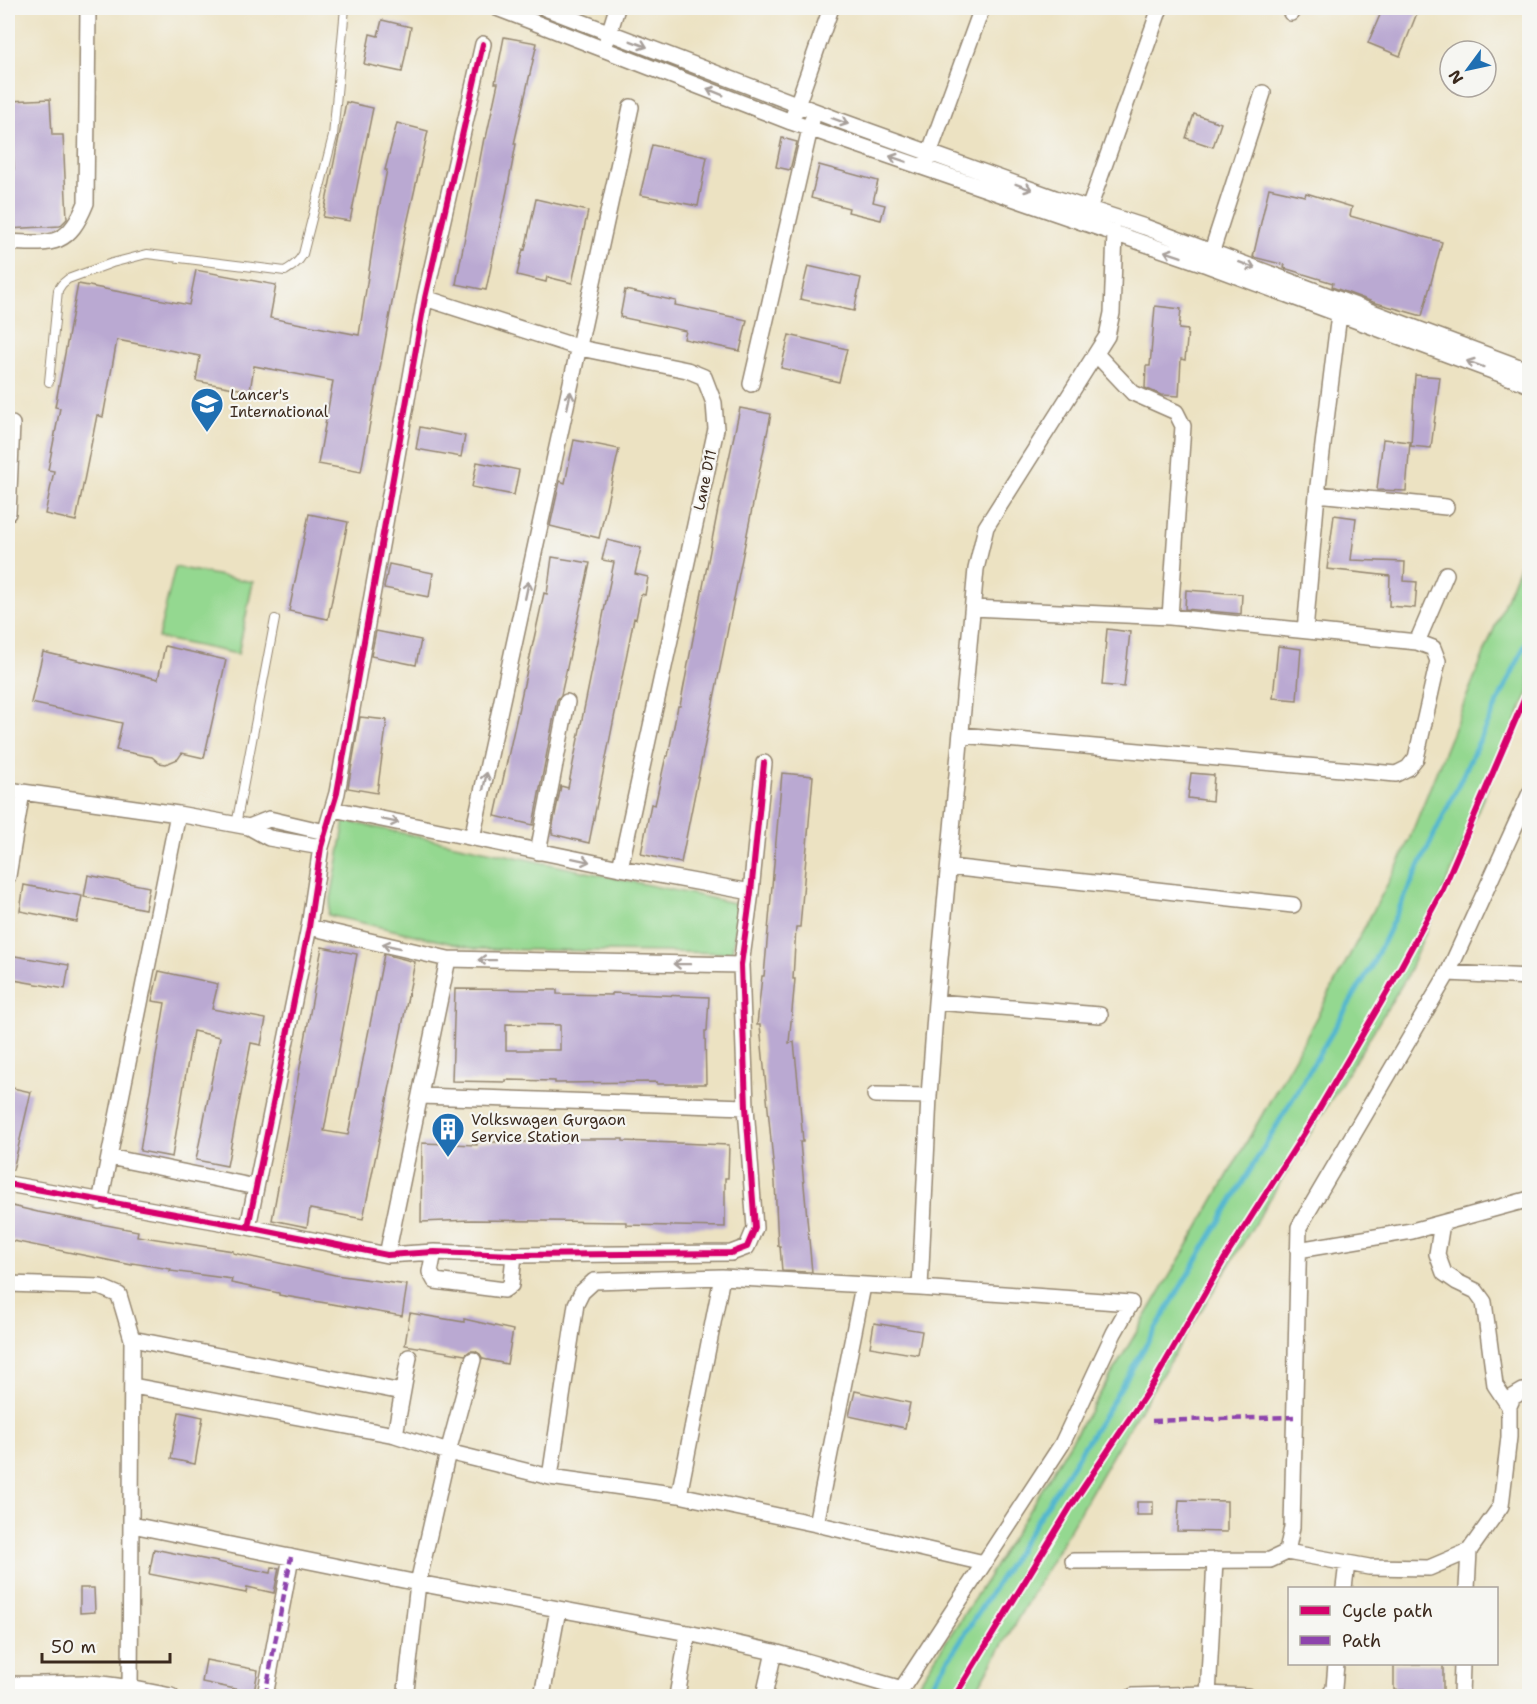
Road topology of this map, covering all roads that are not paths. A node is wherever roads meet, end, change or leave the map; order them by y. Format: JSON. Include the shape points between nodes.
{"nodes":[{"id":1,"x":88,"y":8,"type":"edge"},
{"id":2,"x":345,"y":8,"type":"edge"},
{"id":3,"x":497,"y":8,"type":"edge"},
{"id":4,"x":545,"y":8,"type":"edge"},
{"id":5,"x":617,"y":8,"type":"edge"},
{"id":6,"x":831,"y":8,"type":"edge"},
{"id":7,"x":982,"y":8,"type":"edge"},
{"id":8,"x":1160,"y":8,"type":"edge"},
{"id":9,"x":609,"y":32,"type":"junction"},
{"id":10,"x":483,"y":44,"type":"dead end"},
{"id":11,"x":604,"y":48,"type":"junction"},
{"id":12,"x":1263,"y":93,"type":"dead end"},
{"id":13,"x":797,"y":105,"type":"junction"},
{"id":14,"x":631,"y":106,"type":"dead end"},
{"id":15,"x":814,"y":111,"type":"junction"},
{"id":16,"x":791,"y":122,"type":"junction"},
{"id":17,"x":810,"y":129,"type":"junction"},
{"id":18,"x":929,"y":153,"type":"junction"},
{"id":19,"x":924,"y":168,"type":"junction"},
{"id":20,"x":1087,"y":216,"type":"junction"},
{"id":21,"x":1115,"y":233,"type":"junction"},
{"id":22,"x":8,"y":242,"type":"edge"},
{"id":23,"x":1209,"y":259,"type":"junction"},
{"id":24,"x":425,"y":298,"type":"junction"},
{"id":25,"x":1340,"y":307,"type":"junction"},
{"id":26,"x":580,"y":348,"type":"junction"},
{"id":27,"x":1096,"y":354,"type":"junction"},
{"id":28,"x":1530,"y":371,"type":"edge"},
{"id":29,"x":49,"y":382,"type":"dead end"},
{"id":30,"x":751,"y":384,"type":"dead end"},
{"id":31,"x":1530,"y":385,"type":"edge"},
{"id":32,"x":8,"y":424,"type":"edge"},
{"id":33,"x":1317,"y":494,"type":"junction"},
{"id":34,"x":1446,"y":507,"type":"dead end"},
{"id":35,"x":8,"y":513,"type":"edge"},
{"id":36,"x":1446,"y":574,"type":"dead end"},
{"id":37,"x":974,"y":608,"type":"junction"},
{"id":38,"x":1170,"y":617,"type":"junction"},
{"id":39,"x":275,"y":619,"type":"dead end"},
{"id":40,"x":1305,"y":631,"type":"junction"},
{"id":41,"x":1417,"y":642,"type":"junction"},
{"id":42,"x":567,"y":702,"type":"dead end"},
{"id":43,"x":961,"y":735,"type":"junction"},
{"id":44,"x":764,"y":763,"type":"dead end"},
{"id":45,"x":15,"y":791,"type":"edge"},
{"id":46,"x":1530,"y":793,"type":"edge"},
{"id":47,"x":333,"y":809,"type":"junction"},
{"id":48,"x":178,"y":814,"type":"junction"},
{"id":49,"x":243,"y":826,"type":"junction"},
{"id":50,"x":325,"y":832,"type":"junction"},
{"id":51,"x":472,"y":838,"type":"junction"},
{"id":52,"x":321,"y":847,"type":"junction"},
{"id":53,"x":538,"y":852,"type":"junction"},
{"id":54,"x":949,"y":867,"type":"junction"},
{"id":55,"x":620,"y":868,"type":"junction"},
{"id":56,"x":8,"y":876,"type":"edge"},
{"id":57,"x":752,"y":892,"type":"junction"},
{"id":58,"x":1293,"y":905,"type":"dead end"},
{"id":59,"x":309,"y":927,"type":"junction"},
{"id":60,"x":448,"y":959,"type":"junction"},
{"id":61,"x":741,"y":965,"type":"junction"},
{"id":62,"x":1448,"y":973,"type":"junction"},
{"id":63,"x":1530,"y":977,"type":"edge"},
{"id":64,"x":936,"y":1002,"type":"junction"},
{"id":65,"x":1100,"y":1015,"type":"dead end"},
{"id":66,"x":875,"y":1095,"type":"dead end"},
{"id":67,"x":929,"y":1095,"type":"junction"},
{"id":68,"x":420,"y":1096,"type":"junction"},
{"id":69,"x":746,"y":1107,"type":"junction"},
{"id":70,"x":109,"y":1157,"type":"junction"},
{"id":71,"x":8,"y":1184,"type":"edge"},
{"id":72,"x":256,"y":1187,"type":"junction"},
{"id":73,"x":1530,"y":1198,"type":"edge"},
{"id":74,"x":100,"y":1202,"type":"junction"},
{"id":75,"x":1442,"y":1223,"type":"junction"},
{"id":76,"x":248,"y":1227,"type":"junction"},
{"id":77,"x":1298,"y":1250,"type":"junction"},
{"id":78,"x":434,"y":1252,"type":"junction"},
{"id":79,"x":387,"y":1255,"type":"junction"},
{"id":80,"x":514,"y":1255,"type":"junction"},
{"id":81,"x":722,"y":1277,"type":"junction"},
{"id":82,"x":8,"y":1284,"type":"edge"},
{"id":83,"x":863,"y":1286,"type":"junction"},
{"id":84,"x":920,"y":1288,"type":"junction"},
{"id":85,"x":132,"y":1339,"type":"junction"},
{"id":86,"x":409,"y":1357,"type":"dead end"},
{"id":87,"x":473,"y":1360,"type":"dead end"},
{"id":88,"x":133,"y":1386,"type":"junction"},
{"id":89,"x":402,"y":1392,"type":"junction"},
{"id":90,"x":1530,"y":1392,"type":"edge"},
{"id":91,"x":1509,"y":1406,"type":"junction"},
{"id":92,"x":395,"y":1435,"type":"junction"},
{"id":93,"x":448,"y":1452,"type":"junction"},
{"id":94,"x":550,"y":1477,"type":"junction"},
{"id":95,"x":679,"y":1495,"type":"junction"},
{"id":96,"x":816,"y":1524,"type":"junction"},
{"id":97,"x":132,"y":1526,"type":"junction"},
{"id":98,"x":1469,"y":1551,"type":"junction"},
{"id":99,"x":1287,"y":1552,"type":"junction"},
{"id":100,"x":291,"y":1557,"type":"junction"},
{"id":101,"x":1215,"y":1560,"type":"junction"},
{"id":102,"x":1073,"y":1561,"type":"dead end"},
{"id":103,"x":984,"y":1563,"type":"junction"},
{"id":104,"x":1347,"y":1563,"type":"junction"},
{"id":105,"x":418,"y":1583,"type":"junction"},
{"id":106,"x":1344,"y":1587,"type":"edge"},
{"id":107,"x":1467,"y":1587,"type":"edge"},
{"id":108,"x":558,"y":1610,"type":"junction"},
{"id":109,"x":688,"y":1633,"type":"junction"},
{"id":110,"x":774,"y":1652,"type":"junction"},
{"id":111,"x":1336,"y":1665,"type":"edge"},
{"id":112,"x":1462,"y":1665,"type":"edge"},
{"id":113,"x":8,"y":1684,"type":"edge"},
{"id":114,"x":406,"y":1690,"type":"dead end"},
{"id":115,"x":42,"y":1691,"type":"edge"},
{"id":116,"x":130,"y":1692,"type":"edge"},
{"id":117,"x":899,"y":1693,"type":"edge"},
{"id":118,"x":171,"y":1696,"type":"edge"},
{"id":119,"x":265,"y":1696,"type":"edge"},
{"id":120,"x":542,"y":1696,"type":"edge"},
{"id":121,"x":677,"y":1696,"type":"edge"},
{"id":122,"x":764,"y":1696,"type":"edge"},
{"id":123,"x":1133,"y":1696,"type":"edge"},
{"id":124,"x":1208,"y":1696,"type":"edge"},
{"id":125,"x":1247,"y":1696,"type":"edge"},
{"id":126,"x":1329,"y":1696,"type":"edge"},
{"id":127,"x":1461,"y":1696,"type":"edge"}],
"edges":[{"from":1,"to":22,"type":"street","via":[[86,202],[79,220],[61,240]]},
{"from":2,"to":29,"type":"lane","via":[[333,136],[299,261],[285,271],[147,254],[68,279],[58,290]]},
{"from":3,"to":11,"type":"street"},
{"from":4,"to":9,"type":"street"},
{"from":5,"to":9,"type":"street"},
{"from":6,"to":13,"type":"street"},
{"from":7,"to":18,"type":"street"},
{"from":8,"to":20,"type":"street"},
{"from":9,"to":11,"type":"street"},
{"from":9,"to":13,"type":"street","one_way":true},
{"from":10,"to":24,"type":"street"},
{"from":16,"to":11,"type":"street","one_way":true},
{"from":12,"to":23,"type":"street"},
{"from":13,"to":15,"type":"street"},
{"from":13,"to":16,"type":"street"},
{"from":14,"to":26,"type":"street"},
{"from":15,"to":17,"type":"street"},
{"from":15,"to":18,"type":"street","one_way":true},
{"from":16,"to":17,"type":"street"},
{"from":19,"to":17,"type":"street","one_way":true},
{"from":17,"to":30,"type":"street"},
{"from":18,"to":19,"type":"street"},
{"from":18,"to":20,"type":"street","one_way":true},
{"from":19,"to":20,"type":"street"},
{"from":20,"to":21,"type":"street"},
{"from":20,"to":23,"type":"street"},
{"from":23,"to":21,"type":"street","one_way":true},
{"from":21,"to":27,"type":"street","via":[[1112,313],[1107,336]]},
{"from":23,"to":25,"type":"street"},
{"from":24,"to":26,"type":"street","name":"Lane D11"},
{"from":24,"to":47,"type":"street"},
{"from":25,"to":28,"type":"street"},
{"from":31,"to":25,"type":"street","one_way":true},
{"from":25,"to":33,"type":"street"},
{"from":51,"to":26,"type":"street","one_way":true},
{"from":26,"to":55,"type":"street","name":"Lane D11","via":[[704,377],[714,403],[716,429]]},
{"from":27,"to":37,"type":"street","via":[[986,527],[976,569]]},
{"from":27,"to":38,"type":"street","via":[[1133,393],[1176,412],[1183,426]]},
{"from":32,"to":35,"type":"street","via":[[12,424]]},
{"from":33,"to":34,"type":"street"},
{"from":33,"to":40,"type":"street"},
{"from":36,"to":41,"type":"street"},
{"from":37,"to":38,"type":"street"},
{"from":37,"to":43,"type":"street"},
{"from":38,"to":40,"type":"street"},
{"from":39,"to":49,"type":"lane"},
{"from":40,"to":41,"type":"street"},
{"from":41,"to":43,"type":"street","via":[[1433,648],[1438,661],[1416,758],[1396,774]]},
{"from":42,"to":53,"type":"street"},
{"from":43,"to":54,"type":"street"},
{"from":44,"to":57,"type":"street"},
{"from":45,"to":48,"type":"street"},
{"from":45,"to":56,"type":"street"},
{"from":46,"to":62,"type":"street"},
{"from":47,"to":50,"type":"street"},
{"from":47,"to":51,"type":"street","one_way":true},
{"from":48,"to":49,"type":"street"},
{"from":48,"to":70,"type":"street"},
{"from":49,"to":50,"type":"street","via":[[269,819]]},
{"from":49,"to":52,"type":"street","via":[[269,838]]},
{"from":50,"to":52,"type":"street"},
{"from":51,"to":53,"type":"street"},
{"from":52,"to":59,"type":"street"},
{"from":53,"to":55,"type":"street","one_way":true},
{"from":54,"to":58,"type":"street"},
{"from":54,"to":64,"type":"street"},
{"from":55,"to":57,"type":"street"},
{"from":57,"to":61,"type":"street"},
{"from":60,"to":59,"type":"street","one_way":true},
{"from":59,"to":72,"type":"street"},
{"from":61,"to":60,"type":"street","one_way":true},
{"from":60,"to":68,"type":"street"},
{"from":61,"to":69,"type":"street"},
{"from":62,"to":63,"type":"street"},
{"from":62,"to":77,"type":"street","via":[[1299,1227]]},
{"from":64,"to":65,"type":"street"},
{"from":64,"to":67,"type":"street"},
{"from":66,"to":67,"type":"street"},
{"from":67,"to":84,"type":"street"},
{"from":68,"to":69,"type":"street"},
{"from":68,"to":79,"type":"street"},
{"from":69,"to":80,"type":"street","via":[[755,1228],[747,1247],[731,1253]]},
{"from":70,"to":72,"type":"street"},
{"from":70,"to":74,"type":"street"},
{"from":71,"to":74,"type":"street"},
{"from":72,"to":76,"type":"street"},
{"from":73,"to":75,"type":"street"},
{"from":74,"to":76,"type":"street"},
{"from":75,"to":77,"type":"street"},
{"from":75,"to":91,"type":"street","via":[[1437,1254],[1444,1273],[1476,1291],[1484,1302],[1496,1385]]},
{"from":76,"to":79,"type":"street"},
{"from":77,"to":99,"type":"street","via":[[1292,1527]]},
{"from":78,"to":79,"type":"street"},
{"from":78,"to":80,"type":"street"},
{"from":78,"to":80,"type":"street","via":[[430,1272],[435,1281],[504,1290],[512,1285]]},
{"from":81,"to":83,"type":"street"},
{"from":81,"to":94,"type":"street","via":[[594,1281],[582,1292],[576,1304]]},
{"from":81,"to":95,"type":"street"},
{"from":82,"to":85,"type":"street","via":[[100,1287],[119,1294]]},
{"from":83,"to":84,"type":"street"},
{"from":83,"to":96,"type":"street"},
{"from":84,"to":103,"type":"street","via":[[1131,1303],[1062,1444]]},
{"from":85,"to":88,"type":"street"},
{"from":85,"to":89,"type":"street"},
{"from":86,"to":89,"type":"street"},
{"from":87,"to":93,"type":"street"},
{"from":88,"to":92,"type":"street"},
{"from":88,"to":97,"type":"street"},
{"from":89,"to":92,"type":"street"},
{"from":90,"to":91,"type":"street","via":[[1513,1397]]},
{"from":91,"to":98,"type":"street","via":[[1501,1506]]},
{"from":92,"to":93,"type":"street"},
{"from":93,"to":94,"type":"street"},
{"from":93,"to":105,"type":"street"},
{"from":94,"to":95,"type":"street"},
{"from":95,"to":96,"type":"street"},
{"from":96,"to":103,"type":"street"},
{"from":97,"to":100,"type":"street"},
{"from":97,"to":116,"type":"street"},
{"from":98,"to":104,"type":"street","via":[[1429,1568]]},
{"from":98,"to":107,"type":"street"},
{"from":99,"to":101,"type":"street","via":[[1270,1560]]},
{"from":99,"to":104,"type":"street"},
{"from":100,"to":105,"type":"street"},
{"from":100,"to":119,"type":"street"},
{"from":101,"to":102,"type":"street"},
{"from":101,"to":124,"type":"street"},
{"from":103,"to":117,"type":"street"},
{"from":104,"to":106,"type":"street"},
{"from":105,"to":108,"type":"street"},
{"from":105,"to":114,"type":"street"},
{"from":108,"to":109,"type":"street"},
{"from":108,"to":120,"type":"street"},
{"from":109,"to":110,"type":"street"},
{"from":109,"to":121,"type":"street"},
{"from":110,"to":117,"type":"street"},
{"from":110,"to":122,"type":"street"},
{"from":111,"to":126,"type":"street","via":[[1334,1688]]},
{"from":112,"to":127,"type":"street"},
{"from":113,"to":115,"type":"street"},
{"from":115,"to":116,"type":"street","via":[[85,1683]]},
{"from":116,"to":118,"type":"street"},
{"from":123,"to":124,"type":"street"},
{"from":124,"to":125,"type":"street"}]}
